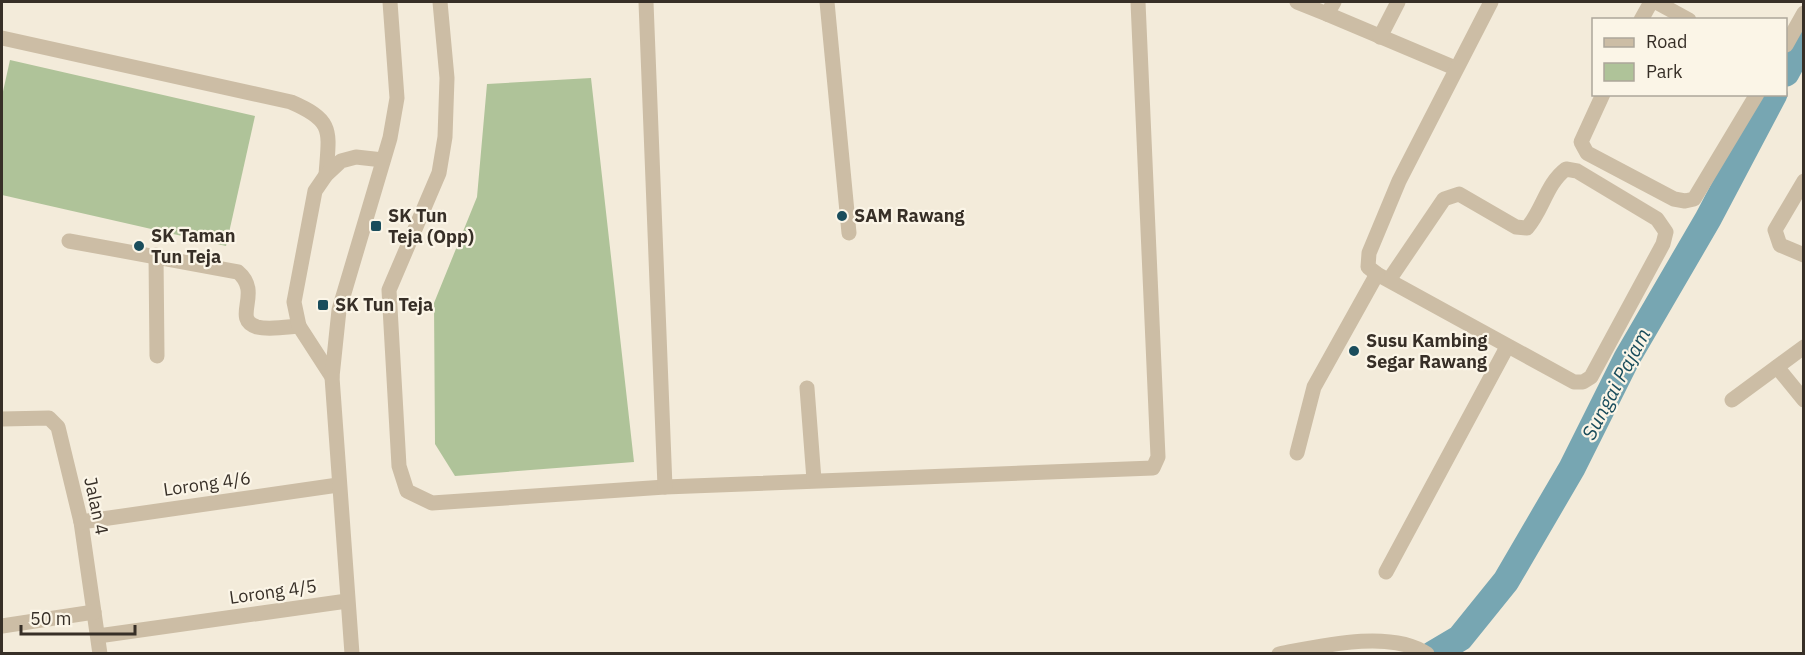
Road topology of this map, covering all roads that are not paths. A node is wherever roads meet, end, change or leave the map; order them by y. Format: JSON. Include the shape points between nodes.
{"nodes":[{"id":1,"x":390,"y":2,"type":"edge"},
{"id":2,"x":440,"y":2,"type":"edge"},
{"id":3,"x":646,"y":2,"type":"edge"},
{"id":4,"x":827,"y":2,"type":"edge"},
{"id":5,"x":1138,"y":2,"type":"edge"},
{"id":6,"x":1297,"y":2,"type":"edge"},
{"id":7,"x":1398,"y":2,"type":"edge"},
{"id":8,"x":1491,"y":2,"type":"edge"},
{"id":9,"x":1650,"y":2,"type":"edge"},
{"id":10,"x":1656,"y":2,"type":"edge"},
{"id":11,"x":1330,"y":8,"type":"edge"},
{"id":12,"x":1803,"y":13,"type":"edge"},
{"id":13,"x":1642,"y":18,"type":"edge"},
{"id":14,"x":1685,"y":18,"type":"edge"},
{"id":15,"x":1380,"y":37,"type":"junction"},
{"id":16,"x":2,"y":38,"type":"edge"},
{"id":17,"x":1787,"y":41,"type":"edge"},
{"id":18,"x":1455,"y":68,"type":"junction"},
{"id":19,"x":1602,"y":96,"type":"edge"},
{"id":20,"x":1756,"y":96,"type":"edge"},
{"id":21,"x":383,"y":160,"type":"junction"},
{"id":22,"x":326,"y":175,"type":"junction"},
{"id":23,"x":1803,"y":181,"type":"edge"},
{"id":24,"x":1797,"y":208,"type":"edge"},
{"id":25,"x":849,"y":233,"type":"dead end"},
{"id":26,"x":69,"y":241,"type":"dead end"},
{"id":27,"x":156,"y":255,"type":"junction"},
{"id":28,"x":1803,"y":255,"type":"edge"},
{"id":29,"x":1383,"y":277,"type":"junction"},
{"id":30,"x":299,"y":326,"type":"junction"},
{"id":31,"x":1507,"y":347,"type":"junction"},
{"id":32,"x":1803,"y":347,"type":"edge"},
{"id":33,"x":158,"y":356,"type":"dead end"},
{"id":34,"x":1777,"y":367,"type":"junction"},
{"id":35,"x":332,"y":377,"type":"junction"},
{"id":36,"x":807,"y":388,"type":"dead end"},
{"id":37,"x":1732,"y":400,"type":"dead end"},
{"id":38,"x":1803,"y":400,"type":"edge"},
{"id":39,"x":2,"y":419,"type":"edge"},
{"id":40,"x":1297,"y":453,"type":"dead end"},
{"id":41,"x":814,"y":480,"type":"junction"},
{"id":42,"x":338,"y":485,"type":"junction"},
{"id":43,"x":665,"y":487,"type":"junction"},
{"id":44,"x":81,"y":522,"type":"junction"},
{"id":45,"x":1386,"y":572,"type":"dead end"},
{"id":46,"x":347,"y":601,"type":"junction"},
{"id":47,"x":94,"y":612,"type":"junction"},
{"id":48,"x":2,"y":626,"type":"edge"},
{"id":49,"x":98,"y":636,"type":"junction"},
{"id":50,"x":1421,"y":649,"type":"edge"},
{"id":51,"x":100,"y":654,"type":"edge"},
{"id":52,"x":352,"y":654,"type":"edge"},
{"id":53,"x":1279,"y":654,"type":"edge"}],
"edges":[{"from":1,"to":21,"type":"street","via":[[398,98]]},
{"from":2,"to":43,"type":"street","via":[[447,78],[439,173],[388,290],[399,466],[407,491],[432,503]]},
{"from":3,"to":43,"type":"street"},
{"from":4,"to":25,"type":"street"},
{"from":5,"to":41,"type":"street","via":[[1158,457],[1153,468]]},
{"from":6,"to":11,"type":"street"},
{"from":7,"to":15,"type":"street"},
{"from":8,"to":18,"type":"street"},
{"from":9,"to":13,"type":"street"},
{"from":10,"to":14,"type":"street"},
{"from":11,"to":15,"type":"street"},
{"from":12,"to":17,"type":"street"},
{"from":15,"to":18,"type":"street"},
{"from":16,"to":22,"type":"street","via":[[291,102],[310,110],[323,119],[329,138]]},
{"from":18,"to":29,"type":"street","via":[[1399,181],[1369,253],[1368,267]]},
{"from":19,"to":20,"type":"street","via":[[1581,142],[1587,153],[1674,199],[1685,201],[1694,199]]},
{"from":21,"to":22,"type":"street","via":[[356,157],[340,161]]},
{"from":21,"to":35,"type":"street","via":[[339,310]]},
{"from":22,"to":30,"type":"street","via":[[315,191],[294,302]]},
{"from":23,"to":24,"type":"street"},
{"from":24,"to":28,"type":"street","via":[[1775,230],[1780,245]]},
{"from":26,"to":27,"type":"street"},
{"from":27,"to":30,"type":"street","via":[[238,272],[250,290],[245,313],[249,322],[257,327]]},
{"from":27,"to":33,"type":"street"},
{"from":29,"to":31,"type":"street"},
{"from":29,"to":31,"type":"street","via":[[1444,199],[1459,194],[1516,227],[1527,228],[1555,177],[1566,169],[1577,171],[1657,219],[1666,232],[1663,244],[1591,377],[1574,382]]},
{"from":29,"to":40,"type":"street","via":[[1314,387]]},
{"from":30,"to":35,"type":"street"},
{"from":31,"to":45,"type":"street"},
{"from":32,"to":34,"type":"street"},
{"from":34,"to":37,"type":"street"},
{"from":34,"to":38,"type":"street"},
{"from":35,"to":42,"type":"street"},
{"from":36,"to":41,"type":"street"},
{"from":39,"to":44,"type":"street","name":"Jalan 4","via":[[49,418],[58,427]]},
{"from":41,"to":43,"type":"street"},
{"from":42,"to":44,"type":"street","name":"Lorong 4/6"},
{"from":42,"to":46,"type":"street"},
{"from":44,"to":47,"type":"street","name":"Jalan 4"},
{"from":46,"to":49,"type":"street","name":"Lorong 4/5"},
{"from":46,"to":52,"type":"street"},
{"from":47,"to":48,"type":"street"},
{"from":47,"to":49,"type":"street","name":"Jalan 4"},
{"from":49,"to":51,"type":"street","name":"Jalan 4"},
{"from":50,"to":53,"type":"street","via":[[1360,641]]}]}
